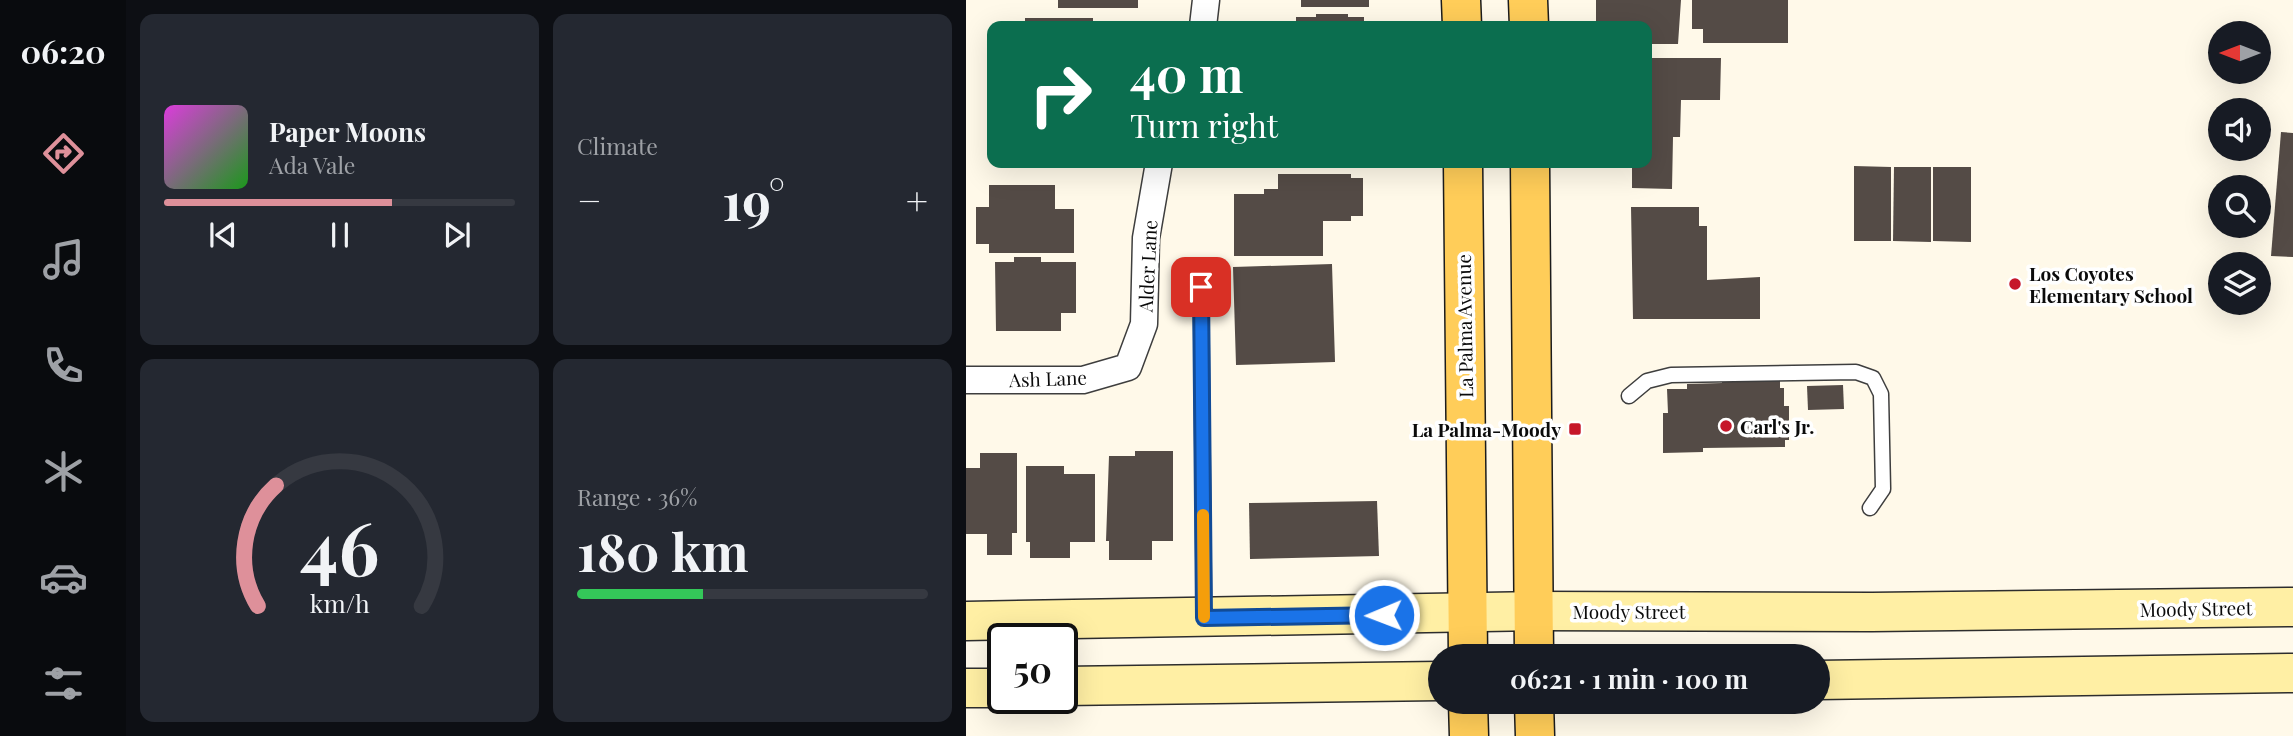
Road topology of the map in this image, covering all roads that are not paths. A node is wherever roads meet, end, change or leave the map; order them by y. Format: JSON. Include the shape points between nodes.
{"nodes":[{"id":1,"x":1206,"y":0,"type":"edge"},
{"id":2,"x":1461,"y":0,"type":"edge"},
{"id":3,"x":1528,"y":0,"type":"edge"},
{"id":4,"x":1204,"y":21,"type":"edge"},
{"id":5,"x":1462,"y":21,"type":"edge"},
{"id":6,"x":1529,"y":21,"type":"edge"},
{"id":7,"x":1158,"y":168,"type":"edge"},
{"id":8,"x":1463,"y":168,"type":"edge"},
{"id":9,"x":1530,"y":168,"type":"edge"},
{"id":10,"x":1201,"y":287,"type":"dead end"},
{"id":11,"x":1128,"y":367,"type":"joint"},
{"id":12,"x":966,"y":380,"type":"edge"},
{"id":13,"x":1629,"y":396,"type":"dead end"},
{"id":14,"x":1870,"y":508,"type":"dead end"},
{"id":15,"x":2293,"y":607,"type":"edge"},
{"id":16,"x":1534,"y":611,"type":"junction"},
{"id":17,"x":1467,"y":612,"type":"junction"},
{"id":18,"x":1204,"y":618,"type":"junction"},
{"id":19,"x":966,"y":621,"type":"edge"},
{"id":20,"x":1468,"y":644,"type":"edge"},
{"id":21,"x":1534,"y":644,"type":"edge"},
{"id":22,"x":2293,"y":673,"type":"edge"},
{"id":23,"x":1830,"y":680,"type":"edge"},
{"id":24,"x":1428,"y":681,"type":"edge"},
{"id":25,"x":1078,"y":686,"type":"edge"},
{"id":26,"x":966,"y":688,"type":"edge"},
{"id":27,"x":987,"y":688,"type":"edge"},
{"id":28,"x":1468,"y":714,"type":"edge"},
{"id":29,"x":1534,"y":714,"type":"edge"},
{"id":30,"x":1469,"y":736,"type":"edge"},
{"id":31,"x":1535,"y":736,"type":"edge"}],
"edges":[{"from":1,"to":4,"type":"street"},
{"from":2,"to":5,"type":"main road"},
{"from":3,"to":6,"type":"main road"},
{"from":7,"to":11,"type":"street","name":"Alder Lane","via":[[1146,238],[1144,324]]},
{"from":8,"to":17,"type":"main road","name":"La Palma Avenue"},
{"from":9,"to":16,"type":"main road"},
{"from":10,"to":18,"type":"lane"},
{"from":11,"to":12,"type":"street","name":"Ash Lane","via":[[1083,380]]},
{"from":13,"to":14,"type":"lane","via":[[1647,381],[1671,375],[1856,372],[1872,378],[1881,394],[1883,489]]},
{"from":15,"to":16,"type":"main road","name":"Moody Street"},
{"from":16,"to":17,"type":"main road","name":"Moody Street"},
{"from":16,"to":21,"type":"main road"},
{"from":17,"to":18,"type":"main road","name":"Moody Street"},
{"from":17,"to":20,"type":"main road","name":"La Palma Avenue"},
{"from":18,"to":19,"type":"main road","name":"Moody Street"},
{"from":22,"to":23,"type":"main road"},
{"from":24,"to":25,"type":"main road"},
{"from":26,"to":27,"type":"main road"},
{"from":28,"to":30,"type":"main road"},
{"from":29,"to":31,"type":"main road"}]}
